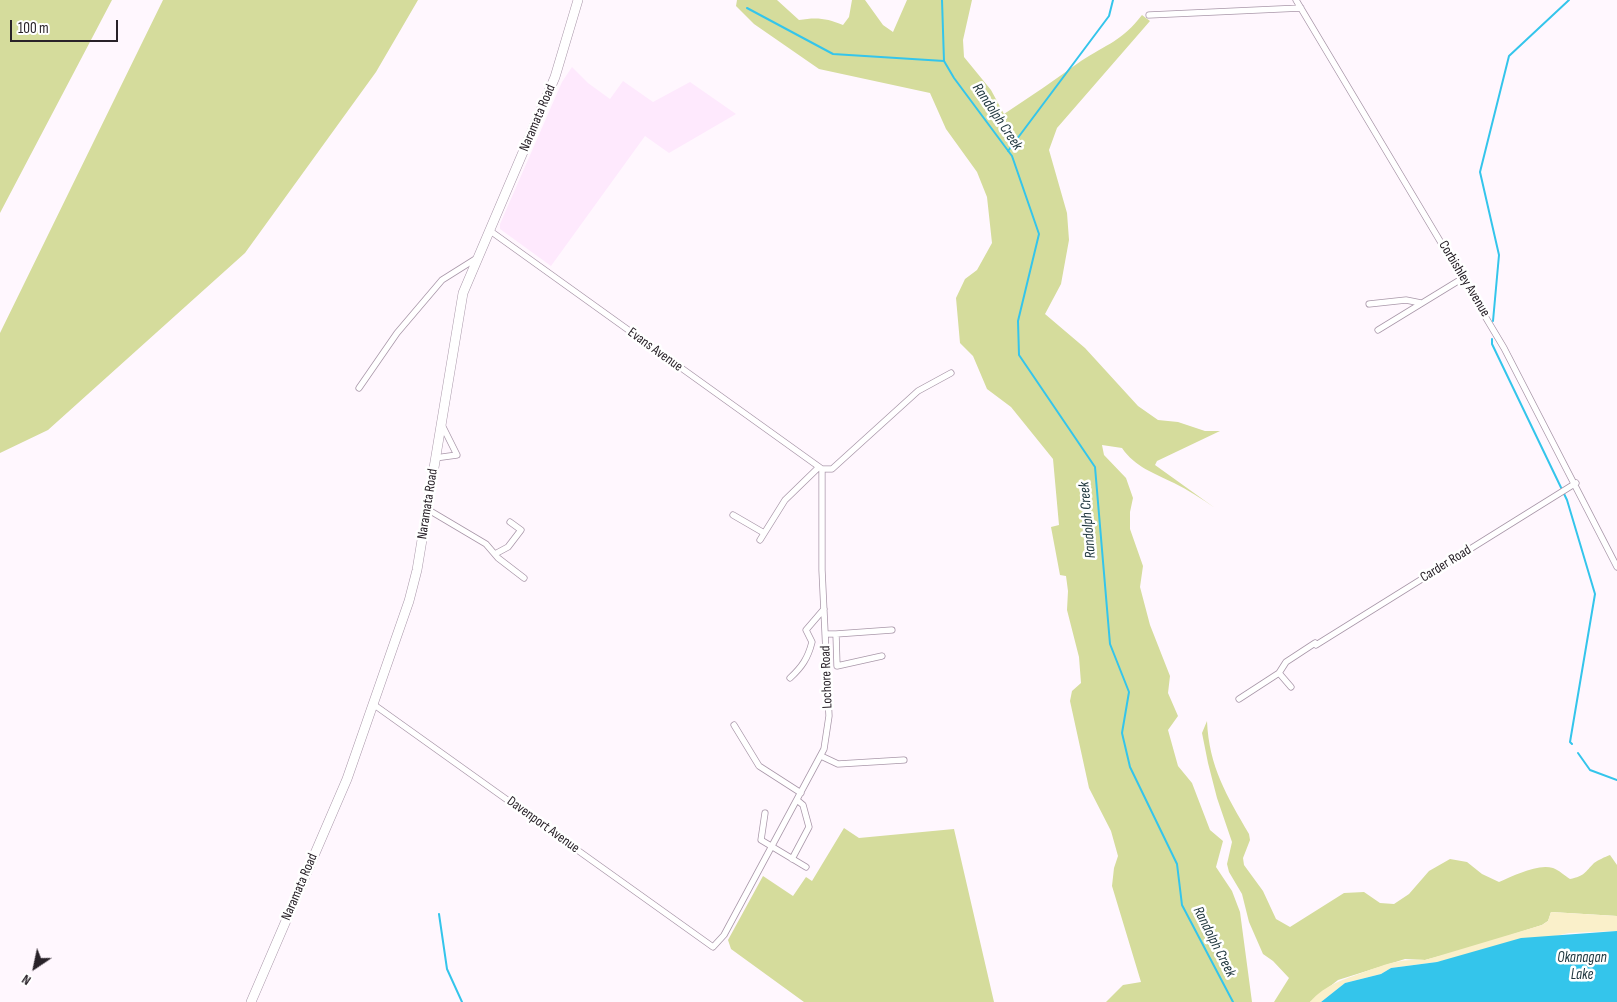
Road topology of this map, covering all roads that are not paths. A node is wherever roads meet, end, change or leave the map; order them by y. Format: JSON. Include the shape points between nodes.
{"nodes":[{"id":1,"x":578,"y":0,"type":"edge"},
{"id":2,"x":1296,"y":0,"type":"edge"},
{"id":3,"x":1301,"y":8,"type":"junction"},
{"id":4,"x":1149,"y":15,"type":"dead end"},
{"id":5,"x":489,"y":230,"type":"junction"},
{"id":6,"x":477,"y":258,"type":"junction"},
{"id":7,"x":1463,"y":278,"type":"junction"},
{"id":8,"x":1421,"y":303,"type":"junction"},
{"id":9,"x":1369,"y":304,"type":"dead end"},
{"id":10,"x":1378,"y":330,"type":"dead end"},
{"id":11,"x":951,"y":373,"type":"dead end"},
{"id":12,"x":359,"y":388,"type":"dead end"},
{"id":13,"x":441,"y":424,"type":"junction"},
{"id":14,"x":435,"y":458,"type":"junction"},
{"id":15,"x":821,"y":468,"type":"junction"},
{"id":16,"x":1576,"y":484,"type":"junction"},
{"id":17,"x":427,"y":508,"type":"junction"},
{"id":18,"x":733,"y":515,"type":"dead end"},
{"id":19,"x":510,"y":522,"type":"dead end"},
{"id":20,"x":764,"y":533,"type":"junction"},
{"id":21,"x":760,"y":540,"type":"dead end"},
{"id":22,"x":495,"y":554,"type":"junction"},
{"id":23,"x":1617,"y":567,"type":"edge"},
{"id":24,"x":524,"y":578,"type":"dead end"},
{"id":25,"x":824,"y":609,"type":"junction"},
{"id":26,"x":892,"y":630,"type":"dead end"},
{"id":27,"x":825,"y":634,"type":"junction"},
{"id":28,"x":836,"y":634,"type":"junction"},
{"id":29,"x":882,"y":656,"type":"dead end"},
{"id":30,"x":1279,"y":673,"type":"junction"},
{"id":31,"x":790,"y":678,"type":"dead end"},
{"id":32,"x":1291,"y":687,"type":"dead end"},
{"id":33,"x":1239,"y":699,"type":"dead end"},
{"id":34,"x":373,"y":704,"type":"junction"},
{"id":35,"x":734,"y":725,"type":"dead end"},
{"id":36,"x":821,"y":756,"type":"junction"},
{"id":37,"x":904,"y":760,"type":"dead end"},
{"id":38,"x":801,"y":793,"type":"junction"},
{"id":39,"x":797,"y":800,"type":"junction"},
{"id":40,"x":765,"y":813,"type":"dead end"},
{"id":41,"x":772,"y":848,"type":"junction"},
{"id":42,"x":792,"y":859,"type":"junction"},
{"id":43,"x":806,"y":867,"type":"dead end"},
{"id":44,"x":713,"y":947,"type":"joint"},
{"id":45,"x":251,"y":1002,"type":"edge"}],
"edges":[{"from":1,"to":5,"type":"main road","name":"Naramata Road","via":[[556,76]]},
{"from":2,"to":3,"type":"street","name":"Corbishley Avenue"},
{"from":3,"to":4,"type":"street"},
{"from":3,"to":7,"type":"street","name":"Corbishley Avenue"},
{"from":5,"to":6,"type":"main road","name":"Naramata Road"},
{"from":5,"to":15,"type":"street","name":"Evans Avenue"},
{"from":6,"to":12,"type":"street","via":[[442,280],[397,332]]},
{"from":6,"to":13,"type":"main road","name":"Naramata Road","via":[[463,293]]},
{"from":7,"to":8,"type":"street"},
{"from":7,"to":16,"type":"street","name":"Corbishley Avenue"},
{"from":8,"to":9,"type":"street","via":[[1406,300]]},
{"from":8,"to":10,"type":"street"},
{"from":11,"to":15,"type":"street","via":[[918,391],[832,469]]},
{"from":13,"to":14,"type":"main road","name":"Naramata Road"},
{"from":13,"to":14,"type":"street","via":[[457,455]]},
{"from":14,"to":17,"type":"main road","name":"Naramata Road"},
{"from":15,"to":20,"type":"street","via":[[785,500]]},
{"from":15,"to":25,"type":"street","name":"Lochore Road"},
{"from":16,"to":23,"type":"street","name":"Corbishley Avenue"},
{"from":16,"to":30,"type":"street","name":"Carder Road","via":[[1286,662]]},
{"from":17,"to":22,"type":"street","via":[[486,544]]},
{"from":17,"to":34,"type":"main road","name":"Naramata Road","via":[[414,584]]},
{"from":18,"to":20,"type":"street"},
{"from":19,"to":22,"type":"street","via":[[521,530],[508,547]]},
{"from":20,"to":21,"type":"street"},
{"from":22,"to":24,"type":"street"},
{"from":25,"to":27,"type":"street","name":"Lochore Road"},
{"from":25,"to":31,"type":"street","via":[[806,630],[812,642],[809,654]]},
{"from":26,"to":28,"type":"street"},
{"from":27,"to":28,"type":"street"},
{"from":27,"to":36,"type":"street","name":"Lochore Road","via":[[829,716]]},
{"from":28,"to":29,"type":"street","via":[[837,666]]},
{"from":30,"to":32,"type":"street"},
{"from":30,"to":33,"type":"street","name":"Carder Road"},
{"from":34,"to":44,"type":"street","name":"Davenport Avenue"},
{"from":34,"to":45,"type":"main road","name":"Naramata Road","via":[[347,778]]},
{"from":35,"to":38,"type":"street","via":[[759,766]]},
{"from":36,"to":37,"type":"street","via":[[838,764]]},
{"from":36,"to":38,"type":"street","name":"Lochore Road"},
{"from":38,"to":39,"type":"street","name":"Lochore Road"},
{"from":39,"to":41,"type":"street","name":"Lochore Road"},
{"from":39,"to":42,"type":"street","via":[[803,805],[809,827]]},
{"from":40,"to":41,"type":"street","via":[[761,840]]},
{"from":41,"to":42,"type":"street"},
{"from":41,"to":44,"type":"street","name":"Lochore Road","via":[[724,935]]},
{"from":42,"to":43,"type":"street"}]}
